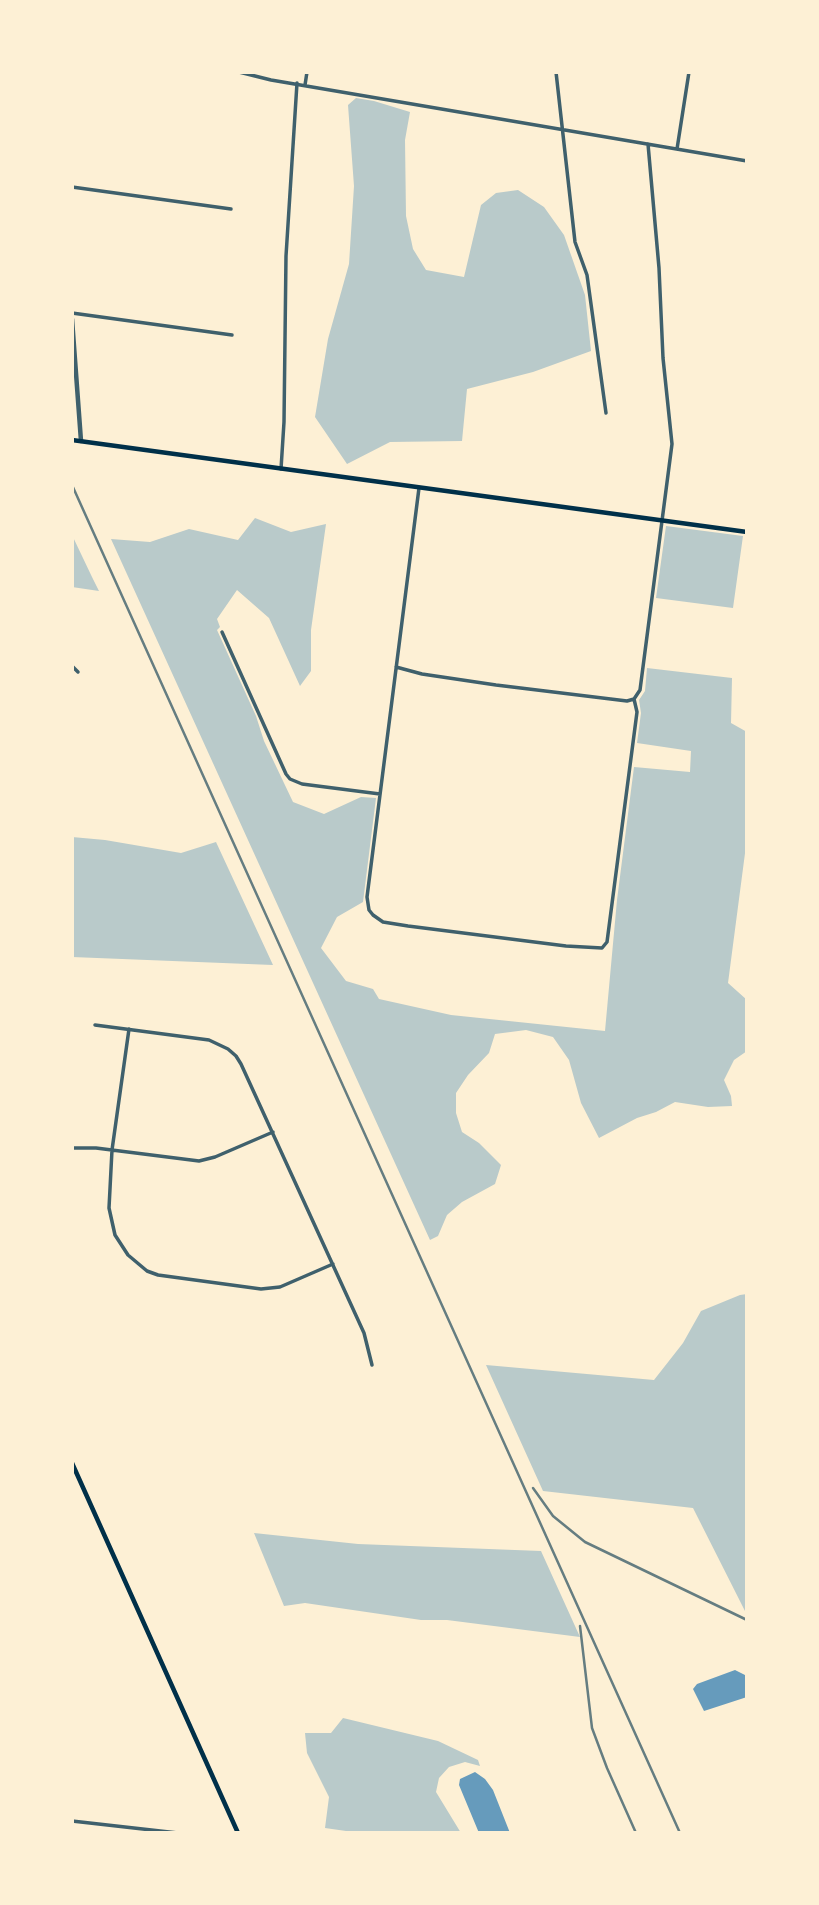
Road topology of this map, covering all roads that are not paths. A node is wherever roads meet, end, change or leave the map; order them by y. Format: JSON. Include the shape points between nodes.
{"nodes":[{"id":1,"x":239,"y":72,"type":"edge"},
{"id":2,"x":307,"y":72,"type":"edge"},
{"id":3,"x":556,"y":72,"type":"edge"},
{"id":4,"x":690,"y":72,"type":"edge"},
{"id":5,"x":297,"y":83,"type":"junction"},
{"id":6,"x":305,"y":85,"type":"junction"},
{"id":7,"x":561,"y":129,"type":"junction"},
{"id":8,"x":648,"y":145,"type":"junction"},
{"id":9,"x":677,"y":149,"type":"junction"},
{"id":10,"x":747,"y":161,"type":"edge"},
{"id":11,"x":72,"y":187,"type":"edge"},
{"id":12,"x":231,"y":209,"type":"dead end"},
{"id":13,"x":72,"y":313,"type":"edge"},
{"id":14,"x":72,"y":319,"type":"edge"},
{"id":15,"x":232,"y":335,"type":"dead end"},
{"id":16,"x":606,"y":413,"type":"dead end"},
{"id":17,"x":72,"y":440,"type":"edge"},
{"id":18,"x":81,"y":441,"type":"junction"},
{"id":19,"x":281,"y":469,"type":"junction"},
{"id":20,"x":419,"y":488,"type":"junction"},
{"id":21,"x":663,"y":521,"type":"junction"},
{"id":22,"x":747,"y":532,"type":"edge"},
{"id":23,"x":222,"y":632,"type":"dead end"},
{"id":24,"x":72,"y":666,"type":"edge"},
{"id":25,"x":396,"y":667,"type":"junction"},
{"id":26,"x":78,"y":672,"type":"dead end"},
{"id":27,"x":634,"y":699,"type":"junction"},
{"id":28,"x":380,"y":794,"type":"junction"},
{"id":29,"x":95,"y":1025,"type":"dead end"},
{"id":30,"x":129,"y":1029,"type":"junction"},
{"id":31,"x":273,"y":1132,"type":"junction"},
{"id":32,"x":72,"y":1148,"type":"edge"},
{"id":33,"x":112,"y":1150,"type":"junction"},
{"id":34,"x":333,"y":1264,"type":"junction"},
{"id":35,"x":372,"y":1365,"type":"dead end"},
{"id":36,"x":72,"y":1463,"type":"edge"},
{"id":37,"x":72,"y":1821,"type":"edge"},
{"id":38,"x":178,"y":1833,"type":"edge"},
{"id":39,"x":238,"y":1833,"type":"edge"}],
"edges":[{"from":1,"to":5,"type":"street"},
{"from":2,"to":6,"type":"street"},
{"from":3,"to":7,"type":"street"},
{"from":4,"to":9,"type":"street"},
{"from":5,"to":6,"type":"street"},
{"from":5,"to":19,"type":"street","via":[[286,256]]},
{"from":6,"to":7,"type":"street"},
{"from":7,"to":8,"type":"street"},
{"from":7,"to":16,"type":"street","via":[[575,242],[587,275]]},
{"from":8,"to":9,"type":"street"},
{"from":8,"to":21,"type":"street","via":[[672,444]]},
{"from":9,"to":10,"type":"street"},
{"from":11,"to":12,"type":"street"},
{"from":13,"to":15,"type":"street"},
{"from":14,"to":18,"type":"street"},
{"from":17,"to":18,"type":"main road"},
{"from":18,"to":19,"type":"main road"},
{"from":19,"to":20,"type":"main road"},
{"from":20,"to":21,"type":"main road"},
{"from":20,"to":25,"type":"street"},
{"from":21,"to":22,"type":"main road"},
{"from":21,"to":27,"type":"street","via":[[640,690]]},
{"from":23,"to":28,"type":"street","via":[[290,779]]},
{"from":24,"to":26,"type":"street"},
{"from":25,"to":27,"type":"street","via":[[496,685]]},
{"from":25,"to":28,"type":"street"},
{"from":27,"to":28,"type":"street","via":[[637,712],[605,946],[598,949],[378,919],[369,910],[367,897]]},
{"from":29,"to":30,"type":"street"},
{"from":30,"to":31,"type":"street","via":[[209,1040],[228,1049],[241,1064]]},
{"from":30,"to":33,"type":"street"},
{"from":31,"to":33,"type":"street","via":[[199,1161]]},
{"from":31,"to":34,"type":"street"},
{"from":32,"to":33,"type":"street"},
{"from":33,"to":34,"type":"street","via":[[111,1222],[121,1245],[147,1271],[169,1278],[271,1289]]},
{"from":34,"to":35,"type":"street","via":[[367,1340]]},
{"from":36,"to":39,"type":"main road"},
{"from":37,"to":38,"type":"street"}]}
